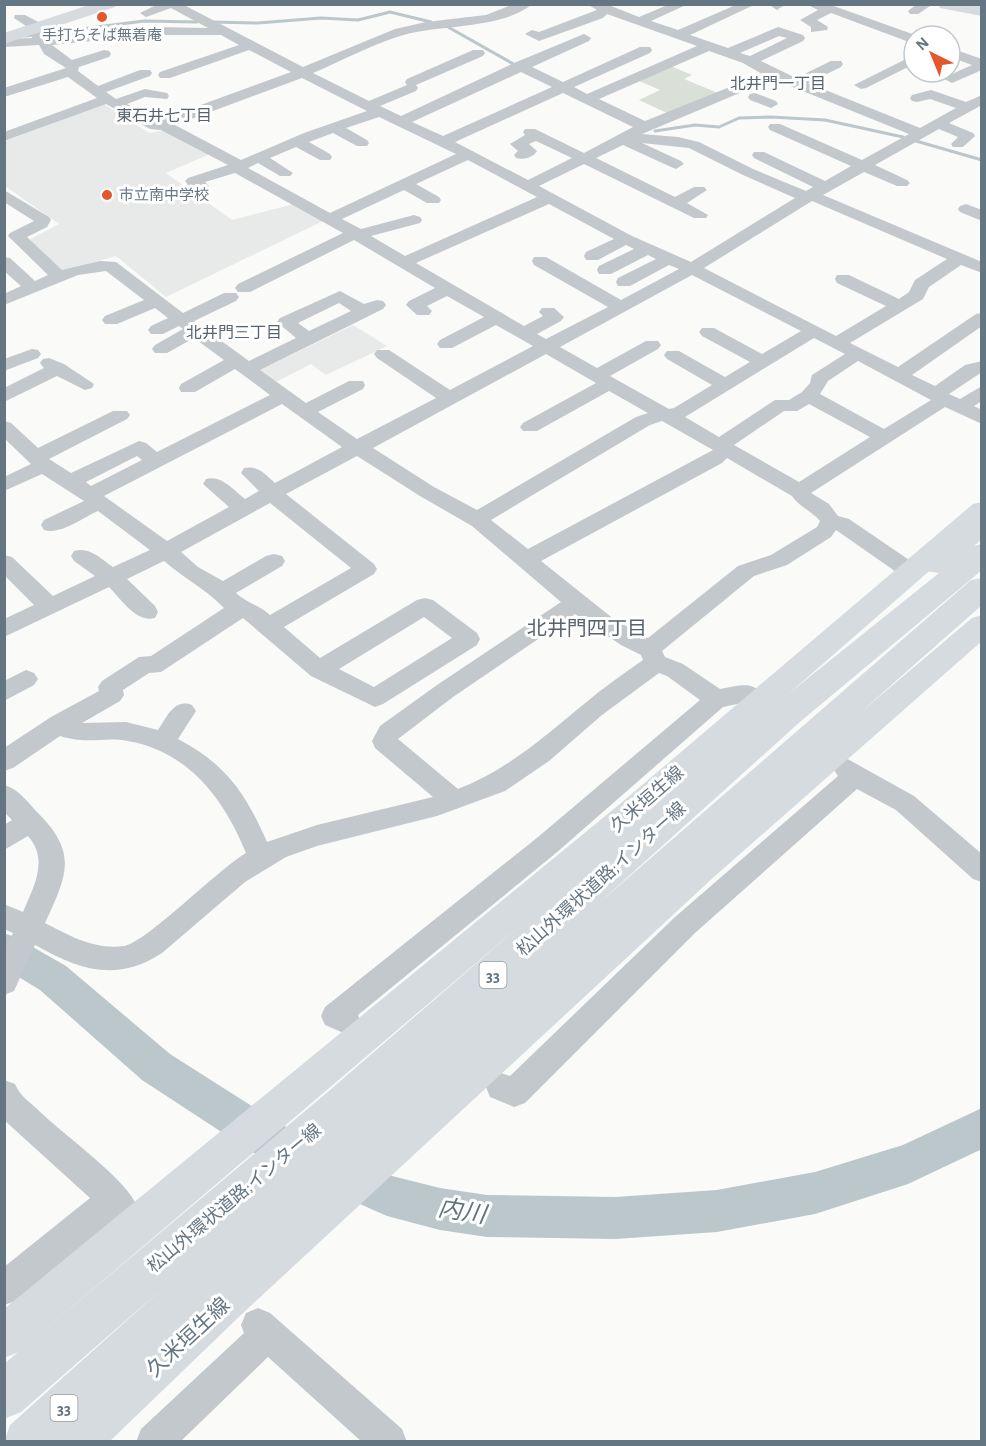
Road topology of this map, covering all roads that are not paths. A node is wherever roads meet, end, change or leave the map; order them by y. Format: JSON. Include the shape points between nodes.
{"nodes":[{"id":1,"x":108,"y":4,"type":"edge"},
{"id":2,"x":171,"y":4,"type":"edge"},
{"id":3,"x":526,"y":4,"type":"edge"},
{"id":4,"x":682,"y":4,"type":"edge"},
{"id":5,"x":750,"y":4,"type":"edge"},
{"id":6,"x":812,"y":4,"type":"edge"},
{"id":7,"x":927,"y":4,"type":"edge"},
{"id":8,"x":946,"y":4,"type":"edge"},
{"id":9,"x":977,"y":4,"type":"edge"},
{"id":10,"x":981,"y":5,"type":"edge"},
{"id":11,"x":599,"y":7,"type":"edge"},
{"id":12,"x":828,"y":10,"type":"junction"},
{"id":13,"x":914,"y":11,"type":"dead end"},
{"id":14,"x":981,"y":11,"type":"edge"},
{"id":15,"x":146,"y":13,"type":"dead end"},
{"id":16,"x":20,"y":18,"type":"dead end"},
{"id":17,"x":639,"y":21,"type":"junction"},
{"id":18,"x":816,"y":29,"type":"dead end"},
{"id":19,"x":223,"y":32,"type":"junction"},
{"id":20,"x":532,"y":34,"type":"dead end"},
{"id":21,"x":678,"y":35,"type":"junction"},
{"id":22,"x":902,"y":35,"type":"edge"},
{"id":23,"x":40,"y":36,"type":"junction"},
{"id":24,"x":83,"y":38,"type":"junction"},
{"id":25,"x":584,"y":38,"type":"dead end"},
{"id":26,"x":4,"y":41,"type":"edge"},
{"id":27,"x":712,"y":47,"type":"junction"},
{"id":28,"x":255,"y":49,"type":"junction"},
{"id":29,"x":645,"y":50,"type":"dead end"},
{"id":30,"x":478,"y":53,"type":"dead end"},
{"id":31,"x":729,"y":53,"type":"junction"},
{"id":32,"x":962,"y":54,"type":"edge"},
{"id":33,"x":978,"y":57,"type":"edge"},
{"id":34,"x":692,"y":61,"type":"dead end"},
{"id":35,"x":753,"y":63,"type":"junction"},
{"id":36,"x":838,"y":63,"type":"dead end"},
{"id":37,"x":902,"y":65,"type":"edge"},
{"id":38,"x":224,"y":66,"type":"dead end"},
{"id":39,"x":519,"y":66,"type":"junction"},
{"id":40,"x":444,"y":68,"type":"junction"},
{"id":41,"x":70,"y":69,"type":"junction"},
{"id":42,"x":182,"y":69,"type":"junction"},
{"id":43,"x":962,"y":71,"type":"edge"},
{"id":44,"x":145,"y":73,"type":"dead end"},
{"id":45,"x":302,"y":73,"type":"junction"},
{"id":46,"x":737,"y":73,"type":"dead end"},
{"id":47,"x":773,"y":74,"type":"junction"},
{"id":48,"x":165,"y":75,"type":"dead end"},
{"id":49,"x":203,"y":81,"type":"dead end"},
{"id":50,"x":793,"y":82,"type":"junction"},
{"id":51,"x":861,"y":85,"type":"dead end"},
{"id":52,"x":482,"y":86,"type":"junction"},
{"id":53,"x":563,"y":87,"type":"junction"},
{"id":54,"x":436,"y":92,"type":"dead end"},
{"id":55,"x":4,"y":93,"type":"edge"},
{"id":56,"x":162,"y":96,"type":"dead end"},
{"id":57,"x":457,"y":97,"type":"junction"},
{"id":58,"x":755,"y":97,"type":"junction"},
{"id":59,"x":106,"y":98,"type":"junction"},
{"id":60,"x":587,"y":99,"type":"junction"},
{"id":61,"x":771,"y":104,"type":"dead end"},
{"id":62,"x":976,"y":104,"type":"edge"},
{"id":63,"x":44,"y":105,"type":"dead end"},
{"id":64,"x":375,"y":109,"type":"junction"},
{"id":65,"x":916,"y":111,"type":"junction"},
{"id":66,"x":714,"y":112,"type":"dead end"},
{"id":67,"x":60,"y":116,"type":"junction"},
{"id":68,"x":402,"y":121,"type":"junction"},
{"id":69,"x":4,"y":122,"type":"edge"},
{"id":70,"x":163,"y":124,"type":"junction"},
{"id":71,"x":937,"y":124,"type":"junction"},
{"id":72,"x":645,"y":126,"type":"junction"},
{"id":73,"x":334,"y":127,"type":"junction"},
{"id":74,"x":775,"y":127,"type":"dead end"},
{"id":75,"x":11,"y":134,"type":"edge"},
{"id":76,"x":582,"y":138,"type":"dead end"},
{"id":77,"x":626,"y":138,"type":"junction"},
{"id":78,"x":297,"y":141,"type":"junction"},
{"id":79,"x":443,"y":142,"type":"junction"},
{"id":80,"x":362,"y":143,"type":"dead end"},
{"id":81,"x":958,"y":144,"type":"dead end"},
{"id":82,"x":604,"y":148,"type":"junction"},
{"id":83,"x":468,"y":154,"type":"junction"},
{"id":84,"x":759,"y":155,"type":"dead end"},
{"id":85,"x":258,"y":157,"type":"junction"},
{"id":86,"x":325,"y":157,"type":"dead end"},
{"id":87,"x":586,"y":157,"type":"junction"},
{"id":88,"x":546,"y":159,"type":"dead end"},
{"id":89,"x":678,"y":163,"type":"dead end"},
{"id":90,"x":237,"y":166,"type":"junction"},
{"id":91,"x":862,"y":166,"type":"junction"},
{"id":92,"x":285,"y":173,"type":"dead end"},
{"id":93,"x":902,"y":183,"type":"dead end"},
{"id":94,"x":404,"y":184,"type":"junction"},
{"id":95,"x":529,"y":185,"type":"junction"},
{"id":96,"x":201,"y":186,"type":"dead end"},
{"id":97,"x":699,"y":190,"type":"dead end"},
{"id":98,"x":814,"y":193,"type":"junction"},
{"id":99,"x":4,"y":195,"type":"edge"},
{"id":100,"x":551,"y":197,"type":"junction"},
{"id":101,"x":433,"y":200,"type":"dead end"},
{"id":102,"x":675,"y":203,"type":"junction"},
{"id":103,"x":966,"y":209,"type":"dead end"},
{"id":104,"x":700,"y":215,"type":"dead end"},
{"id":105,"x":981,"y":216,"type":"edge"},
{"id":106,"x":330,"y":219,"type":"junction"},
{"id":107,"x":405,"y":220,"type":"dead end"},
{"id":108,"x":357,"y":234,"type":"junction"},
{"id":109,"x":657,"y":234,"type":"dead end"},
{"id":110,"x":637,"y":244,"type":"junction"},
{"id":111,"x":592,"y":256,"type":"dead end"},
{"id":112,"x":668,"y":259,"type":"junction"},
{"id":113,"x":4,"y":262,"type":"edge"},
{"id":114,"x":405,"y":262,"type":"junction"},
{"id":115,"x":974,"y":262,"type":"edge"},
{"id":116,"x":547,"y":269,"type":"dead end"},
{"id":117,"x":692,"y":269,"type":"junction"},
{"id":118,"x":605,"y":270,"type":"dead end"},
{"id":119,"x":59,"y":277,"type":"junction"},
{"id":120,"x":843,"y":279,"type":"dead end"},
{"id":121,"x":624,"y":282,"type":"dead end"},
{"id":122,"x":33,"y":288,"type":"junction"},
{"id":123,"x":449,"y":288,"type":"junction"},
{"id":124,"x":4,"y":300,"type":"edge"},
{"id":125,"x":157,"y":301,"type":"junction"},
{"id":126,"x":900,"y":306,"type":"junction"},
{"id":127,"x":620,"y":307,"type":"junction"},
{"id":128,"x":423,"y":311,"type":"dead end"},
{"id":129,"x":548,"y":312,"type":"dead end"},
{"id":130,"x":498,"y":317,"type":"junction"},
{"id":131,"x":981,"y":318,"type":"edge"},
{"id":132,"x":111,"y":320,"type":"dead end"},
{"id":133,"x":186,"y":323,"type":"junction"},
{"id":134,"x":157,"y":330,"type":"dead end"},
{"id":135,"x":708,"y":332,"type":"dead end"},
{"id":136,"x":812,"y":332,"type":"junction"},
{"id":137,"x":524,"y":333,"type":"junction"},
{"id":138,"x":308,"y":339,"type":"junction"},
{"id":139,"x":446,"y":344,"type":"dead end"},
{"id":140,"x":835,"y":344,"type":"junction"},
{"id":141,"x":652,"y":345,"type":"dead end"},
{"id":142,"x":545,"y":346,"type":"junction"},
{"id":143,"x":161,"y":349,"type":"dead end"},
{"id":144,"x":937,"y":349,"type":"junction"},
{"id":145,"x":32,"y":354,"type":"dead end"},
{"id":146,"x":383,"y":354,"type":"dead end"},
{"id":147,"x":673,"y":355,"type":"dead end"},
{"id":148,"x":856,"y":355,"type":"junction"},
{"id":149,"x":763,"y":362,"type":"junction"},
{"id":150,"x":242,"y":365,"type":"junction"},
{"id":151,"x":4,"y":366,"type":"edge"},
{"id":152,"x":978,"y":367,"type":"edge"},
{"id":153,"x":898,"y":376,"type":"junction"},
{"id":154,"x":603,"y":380,"type":"junction"},
{"id":155,"x":84,"y":385,"type":"dead end"},
{"id":156,"x":356,"y":385,"type":"dead end"},
{"id":157,"x":726,"y":385,"type":"junction"},
{"id":158,"x":188,"y":388,"type":"dead end"},
{"id":159,"x":981,"y":392,"type":"edge"},
{"id":160,"x":4,"y":396,"type":"edge"},
{"id":161,"x":283,"y":396,"type":"junction"},
{"id":162,"x":809,"y":396,"type":"junction"},
{"id":163,"x":449,"y":398,"type":"junction"},
{"id":164,"x":946,"y":401,"type":"junction"},
{"id":165,"x":304,"y":412,"type":"junction"},
{"id":166,"x":120,"y":415,"type":"dead end"},
{"id":167,"x":669,"y":415,"type":"junction"},
{"id":168,"x":981,"y":418,"type":"edge"},
{"id":169,"x":544,"y":423,"type":"dead end"},
{"id":170,"x":4,"y":427,"type":"edge"},
{"id":171,"x":885,"y":437,"type":"junction"},
{"id":172,"x":358,"y":447,"type":"junction"},
{"id":173,"x":724,"y":447,"type":"junction"},
{"id":174,"x":40,"y":461,"type":"junction"},
{"id":175,"x":156,"y":461,"type":"junction"},
{"id":176,"x":251,"y":473,"type":"dead end"},
{"id":177,"x":71,"y":481,"type":"junction"},
{"id":178,"x":213,"y":484,"type":"dead end"},
{"id":179,"x":4,"y":485,"type":"edge"},
{"id":180,"x":799,"y":491,"type":"junction"},
{"id":181,"x":272,"y":493,"type":"junction"},
{"id":182,"x":94,"y":498,"type":"junction"},
{"id":183,"x":244,"y":507,"type":"junction"},
{"id":184,"x":477,"y":519,"type":"junction"},
{"id":185,"x":831,"y":521,"type":"junction"},
{"id":186,"x":51,"y":525,"type":"dead end"},
{"id":187,"x":978,"y":530,"type":"edge"},
{"id":188,"x":166,"y":551,"type":"junction"},
{"id":189,"x":82,"y":556,"type":"dead end"},
{"id":190,"x":527,"y":559,"type":"junction"},
{"id":191,"x":274,"y":561,"type":"dead end"},
{"id":192,"x":8,"y":570,"type":"edge"},
{"id":193,"x":910,"y":571,"type":"junction"},
{"id":194,"x":112,"y":577,"type":"junction"},
{"id":195,"x":981,"y":588,"type":"edge"},
{"id":196,"x":221,"y":592,"type":"junction"},
{"id":197,"x":577,"y":602,"type":"junction"},
{"id":198,"x":981,"y":604,"type":"edge"},
{"id":199,"x":49,"y":606,"type":"junction"},
{"id":200,"x":239,"y":609,"type":"junction"},
{"id":201,"x":147,"y":612,"type":"dead end"},
{"id":202,"x":981,"y":625,"type":"edge"},
{"id":203,"x":269,"y":626,"type":"junction"},
{"id":204,"x":4,"y":630,"type":"edge"},
{"id":205,"x":653,"y":656,"type":"junction"},
{"id":206,"x":319,"y":670,"type":"junction"},
{"id":207,"x":26,"y":680,"type":"dead end"},
{"id":208,"x":4,"y":692,"type":"edge"},
{"id":209,"x":858,"y":694,"type":"junction"},
{"id":210,"x":716,"y":699,"type":"junction"},
{"id":211,"x":773,"y":708,"type":"junction"},
{"id":212,"x":184,"y":711,"type":"dead end"},
{"id":213,"x":60,"y":724,"type":"junction"},
{"id":214,"x":163,"y":742,"type":"junction"},
{"id":215,"x":4,"y":761,"type":"edge"},
{"id":216,"x":842,"y":766,"type":"junction"},
{"id":217,"x":4,"y":795,"type":"edge"},
{"id":218,"x":454,"y":800,"type":"junction"},
{"id":219,"x":28,"y":822,"type":"junction"},
{"id":220,"x":4,"y":839,"type":"edge"},
{"id":221,"x":261,"y":857,"type":"junction"},
{"id":222,"x":981,"y":872,"type":"edge"},
{"id":223,"x":4,"y":916,"type":"edge"},
{"id":224,"x":27,"y":930,"type":"junction"},
{"id":225,"x":5,"y":981,"type":"edge"},
{"id":226,"x":346,"y":1020,"type":"dead end"},
{"id":227,"x":501,"y":1087,"type":"dead end"},
{"id":228,"x":4,"y":1094,"type":"edge"},
{"id":229,"x":4,"y":1289,"type":"edge"},
{"id":230,"x":4,"y":1337,"type":"edge"},
{"id":231,"x":101,"y":1374,"type":"junction"},
{"id":232,"x":4,"y":1395,"type":"edge"},
{"id":233,"x":27,"y":1442,"type":"edge"},
{"id":234,"x":35,"y":1442,"type":"edge"},
{"id":235,"x":77,"y":1442,"type":"edge"},
{"id":236,"x":154,"y":1442,"type":"edge"},
{"id":237,"x":389,"y":1442,"type":"edge"}],
"edges":[{"from":1,"to":23,"type":"main road"},
{"from":2,"to":15,"type":"street"},
{"from":2,"to":19,"type":"street"},
{"from":3,"to":45,"type":"street","via":[[488,20],[400,32]]},
{"from":4,"to":17,"type":"street"},
{"from":5,"to":21,"type":"street"},
{"from":6,"to":12,"type":"street"},
{"from":7,"to":13,"type":"street"},
{"from":8,"to":14,"type":"highway"},
{"from":9,"to":10,"type":"highway"},
{"from":11,"to":17,"type":"street"},
{"from":11,"to":20,"type":"street","via":[[599,15],[539,37]]},
{"from":12,"to":18,"type":"street","via":[[806,20],[822,27]]},
{"from":12,"to":22,"type":"street"},
{"from":16,"to":23,"type":"street"},
{"from":17,"to":21,"type":"street"},
{"from":19,"to":24,"type":"street","via":[[155,31]]},
{"from":19,"to":28,"type":"street"},
{"from":21,"to":27,"type":"street"},
{"from":23,"to":24,"type":"street"},
{"from":23,"to":26,"type":"main road"},
{"from":23,"to":41,"type":"street","via":[[49,51]]},
{"from":24,"to":41,"type":"street","via":[[99,51]]},
{"from":25,"to":39,"type":"street"},
{"from":27,"to":31,"type":"street"},
{"from":27,"to":34,"type":"street","via":[[691,57]]},
{"from":27,"to":60,"type":"street"},
{"from":28,"to":38,"type":"street"},
{"from":28,"to":42,"type":"street"},
{"from":28,"to":45,"type":"street"},
{"from":29,"to":53,"type":"street"},
{"from":30,"to":40,"type":"street"},
{"from":31,"to":35,"type":"street"},
{"from":31,"to":35,"type":"street","via":[[778,30],[798,38]]},
{"from":32,"to":33,"type":"street"},
{"from":33,"to":43,"type":"street"},
{"from":35,"to":46,"type":"street"},
{"from":35,"to":47,"type":"street"},
{"from":36,"to":50,"type":"street"},
{"from":37,"to":51,"type":"street"},
{"from":39,"to":52,"type":"street"},
{"from":39,"to":53,"type":"street"},
{"from":40,"to":52,"type":"street"},
{"from":40,"to":64,"type":"street"},
{"from":41,"to":55,"type":"street"},
{"from":41,"to":59,"type":"street"},
{"from":42,"to":48,"type":"street"},
{"from":42,"to":49,"type":"street"},
{"from":44,"to":59,"type":"street"},
{"from":45,"to":64,"type":"street"},
{"from":45,"to":70,"type":"street"},
{"from":47,"to":50,"type":"street"},
{"from":47,"to":72,"type":"street"},
{"from":50,"to":58,"type":"street"},
{"from":50,"to":65,"type":"street"},
{"from":52,"to":57,"type":"street"},
{"from":53,"to":60,"type":"street"},
{"from":53,"to":79,"type":"street"},
{"from":54,"to":57,"type":"street"},
{"from":56,"to":59,"type":"street","via":[[147,92]]},
{"from":57,"to":68,"type":"street"},
{"from":58,"to":61,"type":"street"},
{"from":58,"to":66,"type":"street"},
{"from":59,"to":67,"type":"street"},
{"from":59,"to":70,"type":"street","via":[[155,126]]},
{"from":60,"to":72,"type":"street"},
{"from":62,"to":65,"type":"street","via":[[931,94]]},
{"from":62,"to":71,"type":"street"},
{"from":63,"to":67,"type":"street"},
{"from":64,"to":68,"type":"street"},
{"from":64,"to":73,"type":"street"},
{"from":65,"to":71,"type":"street"},
{"from":65,"to":91,"type":"street"},
{"from":67,"to":75,"type":"street"},
{"from":68,"to":79,"type":"street"},
{"from":69,"to":75,"type":"street"},
{"from":70,"to":90,"type":"street"},
{"from":71,"to":81,"type":"street","via":[[968,136]]},
{"from":72,"to":77,"type":"street"},
{"from":73,"to":78,"type":"street"},
{"from":73,"to":80,"type":"street"},
{"from":74,"to":91,"type":"street"},
{"from":76,"to":82,"type":"street"},
{"from":77,"to":82,"type":"street"},
{"from":77,"to":89,"type":"street"},
{"from":77,"to":98,"type":"street","via":[[694,145],[748,172]]},
{"from":78,"to":85,"type":"street"},
{"from":78,"to":86,"type":"street"},
{"from":79,"to":83,"type":"street"},
{"from":82,"to":87,"type":"street"},
{"from":83,"to":94,"type":"street"},
{"from":83,"to":95,"type":"street"},
{"from":84,"to":98,"type":"street"},
{"from":85,"to":90,"type":"street"},
{"from":85,"to":92,"type":"street"},
{"from":87,"to":88,"type":"street","via":[[534,134],[517,144],[526,153]]},
{"from":87,"to":95,"type":"street"},
{"from":87,"to":102,"type":"street"},
{"from":90,"to":96,"type":"street","via":[[193,181]]},
{"from":90,"to":106,"type":"street"},
{"from":91,"to":93,"type":"street"},
{"from":91,"to":98,"type":"street"},
{"from":94,"to":101,"type":"street"},
{"from":94,"to":106,"type":"street"},
{"from":95,"to":100,"type":"street"},
{"from":97,"to":102,"type":"street"},
{"from":98,"to":115,"type":"street"},
{"from":98,"to":117,"type":"street"},
{"from":99,"to":119,"type":"street","via":[[43,220],[16,236]]},
{"from":100,"to":110,"type":"street"},
{"from":100,"to":114,"type":"street"},
{"from":102,"to":104,"type":"street"},
{"from":103,"to":105,"type":"street"},
{"from":106,"to":108,"type":"street"},
{"from":107,"to":108,"type":"street"},
{"from":108,"to":114,"type":"street"},
{"from":108,"to":133,"type":"street","via":[[304,254]]},
{"from":109,"to":110,"type":"street"},
{"from":110,"to":111,"type":"street"},
{"from":110,"to":112,"type":"street"},
{"from":110,"to":118,"type":"street"},
{"from":112,"to":117,"type":"street"},
{"from":112,"to":121,"type":"street"},
{"from":113,"to":122,"type":"street"},
{"from":114,"to":123,"type":"street"},
{"from":115,"to":126,"type":"street","via":[[921,284],[917,295]]},
{"from":116,"to":127,"type":"street"},
{"from":117,"to":127,"type":"street"},
{"from":117,"to":136,"type":"street"},
{"from":119,"to":122,"type":"street"},
{"from":119,"to":125,"type":"street","via":[[95,265],[110,266]]},
{"from":120,"to":126,"type":"street"},
{"from":122,"to":124,"type":"street"},
{"from":123,"to":128,"type":"street","via":[[414,305]]},
{"from":123,"to":130,"type":"street"},
{"from":125,"to":132,"type":"street"},
{"from":125,"to":133,"type":"street"},
{"from":126,"to":140,"type":"street"},
{"from":127,"to":142,"type":"street"},
{"from":129,"to":137,"type":"street","via":[[555,317]]},
{"from":130,"to":137,"type":"street"},
{"from":130,"to":139,"type":"street"},
{"from":131,"to":144,"type":"street"},
{"from":133,"to":134,"type":"street"},
{"from":133,"to":143,"type":"street"},
{"from":133,"to":150,"type":"street"},
{"from":135,"to":149,"type":"street"},
{"from":136,"to":140,"type":"street"},
{"from":136,"to":149,"type":"street"},
{"from":137,"to":142,"type":"street"},
{"from":138,"to":138,"type":"street","via":[[370,309],[340,296],[286,322]]},
{"from":138,"to":150,"type":"street"},
{"from":140,"to":148,"type":"street"},
{"from":141,"to":154,"type":"street"},
{"from":142,"to":154,"type":"street"},
{"from":142,"to":163,"type":"street"},
{"from":144,"to":152,"type":"street"},
{"from":144,"to":153,"type":"street"},
{"from":145,"to":151,"type":"street"},
{"from":146,"to":163,"type":"street"},
{"from":147,"to":157,"type":"street"},
{"from":148,"to":153,"type":"street"},
{"from":148,"to":162,"type":"street","via":[[819,379]]},
{"from":149,"to":157,"type":"street"},
{"from":150,"to":158,"type":"street"},
{"from":150,"to":161,"type":"street"},
{"from":152,"to":164,"type":"street"},
{"from":153,"to":164,"type":"street"},
{"from":154,"to":167,"type":"street"},
{"from":154,"to":169,"type":"street"},
{"from":155,"to":160,"type":"street","via":[[54,366]]},
{"from":156,"to":165,"type":"street"},
{"from":157,"to":167,"type":"street","via":[[680,413]]},
{"from":159,"to":164,"type":"street"},
{"from":161,"to":165,"type":"street"},
{"from":161,"to":175,"type":"street"},
{"from":162,"to":171,"type":"street"},
{"from":162,"to":173,"type":"street","via":[[790,407],[782,404]]},
{"from":163,"to":172,"type":"street"},
{"from":164,"to":168,"type":"street"},
{"from":164,"to":171,"type":"street"},
{"from":165,"to":172,"type":"street"},
{"from":166,"to":174,"type":"street"},
{"from":167,"to":173,"type":"street"},
{"from":167,"to":184,"type":"street","via":[[643,421]]},
{"from":170,"to":174,"type":"street"},
{"from":171,"to":180,"type":"street"},
{"from":172,"to":181,"type":"street"},
{"from":172,"to":184,"type":"street"},
{"from":173,"to":180,"type":"street"},
{"from":173,"to":190,"type":"street","via":[[715,459]]},
{"from":174,"to":177,"type":"street"},
{"from":174,"to":179,"type":"street"},
{"from":175,"to":177,"type":"street","via":[[139,447]]},
{"from":175,"to":182,"type":"street"},
{"from":176,"to":181,"type":"street"},
{"from":177,"to":182,"type":"street"},
{"from":178,"to":183,"type":"street"},
{"from":180,"to":185,"type":"street","via":[[822,508]]},
{"from":181,"to":183,"type":"street"},
{"from":181,"to":203,"type":"street","via":[[366,570]]},
{"from":182,"to":186,"type":"street"},
{"from":182,"to":188,"type":"street"},
{"from":183,"to":188,"type":"street"},
{"from":184,"to":190,"type":"street"},
{"from":185,"to":193,"type":"street","via":[[842,524]]},
{"from":185,"to":205,"type":"street","via":[[824,532],[779,560],[746,571]]},
{"from":187,"to":193,"type":"main road","name":"久米垣生線"},
{"from":187,"to":211,"type":"highway","name":"松山外環状道路;インター線","number":"33"},
{"from":188,"to":194,"type":"street"},
{"from":188,"to":196,"type":"street"},
{"from":189,"to":194,"type":"street"},
{"from":190,"to":197,"type":"street"},
{"from":191,"to":196,"type":"street"},
{"from":192,"to":199,"type":"street"},
{"from":193,"to":211,"type":"main road","name":"久米垣生線"},
{"from":194,"to":199,"type":"street"},
{"from":194,"to":201,"type":"street"},
{"from":195,"to":209,"type":"highway","name":"松山外環状道路;インター線","number":"33"},
{"from":196,"to":200,"type":"street"},
{"from":197,"to":205,"type":"street"},
{"from":197,"to":218,"type":"street","via":[[445,691],[389,733],[384,741]]},
{"from":198,"to":209,"type":"highway"},
{"from":199,"to":204,"type":"street"},
{"from":200,"to":203,"type":"street","via":[[252,611]]},
{"from":200,"to":213,"type":"street","via":[[156,670],[147,663],[110,687],[112,694]]},
{"from":202,"to":216,"type":"main road"},
{"from":203,"to":206,"type":"street"},
{"from":205,"to":210,"type":"street"},
{"from":205,"to":218,"type":"street","via":[[512,774]]},
{"from":206,"to":206,"type":"street","via":[[375,698],[468,639],[425,606]]},
{"from":207,"to":208,"type":"street"},
{"from":209,"to":231,"type":"highway","name":"松山外環状道路;インター線","number":"33"},
{"from":210,"to":211,"type":"street","via":[[746,693]]},
{"from":210,"to":226,"type":"street","via":[[547,845],[334,1016]]},
{"from":211,"to":216,"type":"main road"},
{"from":211,"to":230,"type":"main road","name":"久米垣生線","via":[[632,812]]},
{"from":211,"to":232,"type":"highway","name":"松山外環状道路;インター線","number":"33","via":[[345,1104]]},
{"from":212,"to":214,"type":"street"},
{"from":213,"to":214,"type":"street","via":[[73,732],[127,731]]},
{"from":213,"to":215,"type":"street"},
{"from":214,"to":221,"type":"street","via":[[209,771],[230,794]]},
{"from":216,"to":222,"type":"street","via":[[905,803]]},
{"from":216,"to":227,"type":"street","via":[[514,1093]]},
{"from":216,"to":235,"type":"main road","name":"久米垣生線","via":[[703,866]]},
{"from":217,"to":219,"type":"street"},
{"from":218,"to":221,"type":"street","via":[[297,839]]},
{"from":219,"to":220,"type":"street"},
{"from":219,"to":224,"type":"street","via":[[51,845],[54,856],[48,886]]},
{"from":221,"to":224,"type":"street","via":[[230,878],[154,943],[130,957],[80,955]]},
{"from":223,"to":224,"type":"street"},
{"from":224,"to":225,"type":"street"},
{"from":228,"to":229,"type":"street","via":[[33,1127],[118,1201]]},
{"from":231,"to":233,"type":"highway","name":"松山外環状道路;インター線","number":"33"},
{"from":231,"to":234,"type":"highway","number":"33"},
{"from":236,"to":237,"type":"street","via":[[263,1329]]}]}
